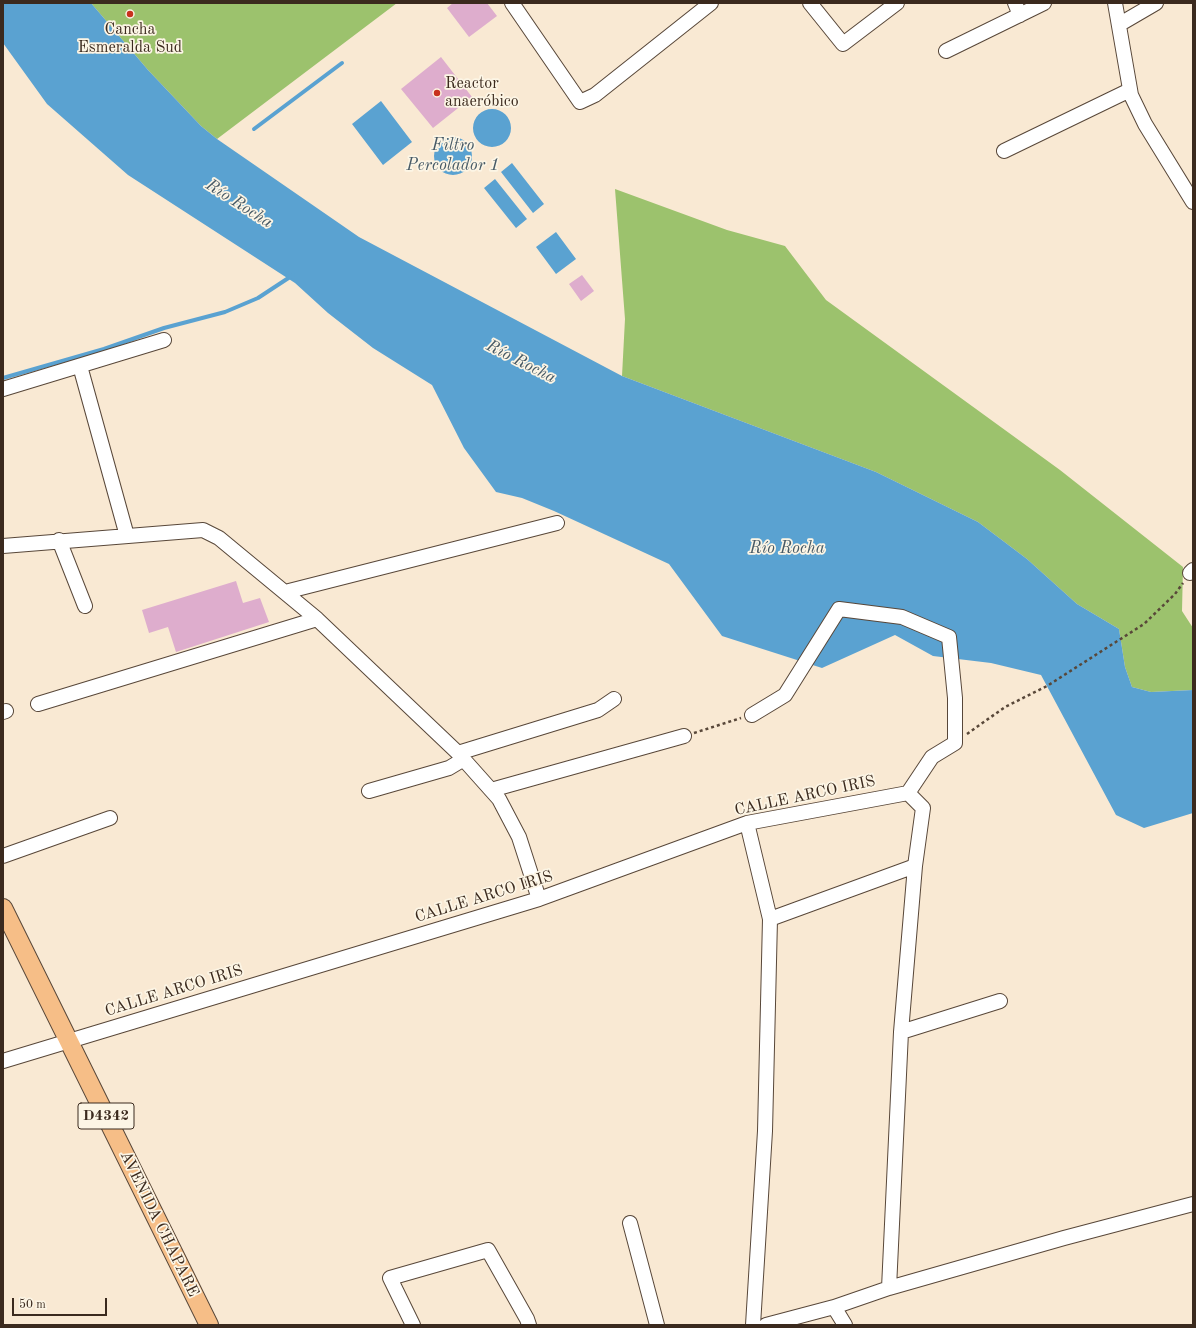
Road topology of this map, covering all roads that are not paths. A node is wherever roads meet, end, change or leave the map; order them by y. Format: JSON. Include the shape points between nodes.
{"nodes":[{"id":1,"x":512,"y":3,"type":"edge"},
{"id":2,"x":711,"y":3,"type":"edge"},
{"id":3,"x":810,"y":3,"type":"edge"},
{"id":4,"x":897,"y":3,"type":"edge"},
{"id":5,"x":1044,"y":3,"type":"edge"},
{"id":6,"x":1115,"y":3,"type":"edge"},
{"id":7,"x":1156,"y":3,"type":"edge"},
{"id":8,"x":1017,"y":9,"type":"edge"},
{"id":9,"x":1120,"y":24,"type":"junction"},
{"id":10,"x":946,"y":51,"type":"dead end"},
{"id":11,"x":1130,"y":90,"type":"junction"},
{"id":12,"x":1004,"y":152,"type":"dead end"},
{"id":13,"x":1193,"y":202,"type":"edge"},
{"id":14,"x":164,"y":340,"type":"dead end"},
{"id":15,"x":80,"y":366,"type":"junction"},
{"id":16,"x":3,"y":389,"type":"edge"},
{"id":17,"x":557,"y":523,"type":"dead end"},
{"id":18,"x":127,"y":536,"type":"junction"},
{"id":19,"x":59,"y":540,"type":"junction"},
{"id":20,"x":3,"y":546,"type":"edge"},
{"id":21,"x":285,"y":592,"type":"junction"},
{"id":22,"x":86,"y":606,"type":"dead end"},
{"id":23,"x":317,"y":619,"type":"junction"},
{"id":24,"x":614,"y":699,"type":"dead end"},
{"id":25,"x":38,"y":704,"type":"dead end"},
{"id":26,"x":752,"y":715,"type":"road end"},
{"id":27,"x":684,"y":736,"type":"road end"},
{"id":28,"x":461,"y":756,"type":"junction"},
{"id":29,"x":491,"y":790,"type":"junction"},
{"id":30,"x":369,"y":791,"type":"dead end"},
{"id":31,"x":908,"y":793,"type":"junction"},
{"id":32,"x":110,"y":818,"type":"dead end"},
{"id":33,"x":747,"y":823,"type":"junction"},
{"id":34,"x":3,"y":856,"type":"edge"},
{"id":35,"x":915,"y":866,"type":"junction"},
{"id":36,"x":539,"y":899,"type":"junction"},
{"id":37,"x":3,"y":908,"type":"edge"},
{"id":38,"x":770,"y":919,"type":"junction"},
{"id":39,"x":1000,"y":1001,"type":"dead end"},
{"id":40,"x":901,"y":1032,"type":"junction"},
{"id":41,"x":68,"y":1040,"type":"junction"},
{"id":42,"x":3,"y":1060,"type":"edge"},
{"id":43,"x":1193,"y":1204,"type":"edge"},
{"id":44,"x":630,"y":1223,"type":"dead end"},
{"id":45,"x":889,"y":1288,"type":"junction"},
{"id":46,"x":834,"y":1307,"type":"junction"},
{"id":47,"x":209,"y":1325,"type":"edge"},
{"id":48,"x":413,"y":1325,"type":"edge"},
{"id":49,"x":529,"y":1325,"type":"edge"},
{"id":50,"x":657,"y":1325,"type":"edge"},
{"id":51,"x":753,"y":1325,"type":"edge"},
{"id":52,"x":766,"y":1325,"type":"edge"},
{"id":53,"x":845,"y":1325,"type":"edge"}],
"edges":[{"from":1,"to":2,"type":"street","via":[[580,102],[595,95]]},
{"from":3,"to":4,"type":"street","via":[[843,44]]},
{"from":5,"to":8,"type":"street"},
{"from":6,"to":9,"type":"street"},
{"from":7,"to":9,"type":"street"},
{"from":8,"to":10,"type":"street"},
{"from":9,"to":11,"type":"street"},
{"from":11,"to":12,"type":"street"},
{"from":11,"to":13,"type":"street","via":[[1145,124]]},
{"from":14,"to":15,"type":"street"},
{"from":15,"to":16,"type":"street"},
{"from":15,"to":18,"type":"street"},
{"from":17,"to":21,"type":"street"},
{"from":18,"to":19,"type":"street"},
{"from":18,"to":21,"type":"street","via":[[203,530],[219,538]]},
{"from":19,"to":20,"type":"street"},
{"from":19,"to":22,"type":"street"},
{"from":21,"to":23,"type":"street"},
{"from":23,"to":25,"type":"street"},
{"from":23,"to":28,"type":"street"},
{"from":24,"to":28,"type":"street","via":[[598,710]]},
{"from":26,"to":31,"type":"street","via":[[785,695],[839,609],[902,617],[949,637],[955,698],[955,743],[932,757]]},
{"from":27,"to":29,"type":"street"},
{"from":28,"to":29,"type":"street"},
{"from":28,"to":30,"type":"street","via":[[449,768]]},
{"from":29,"to":36,"type":"street","via":[[499,799],[519,838]]},
{"from":31,"to":33,"type":"street","name":"CALLE ARCO IRIS"},
{"from":31,"to":35,"type":"street","via":[[923,808]]},
{"from":32,"to":34,"type":"street"},
{"from":33,"to":36,"type":"street","name":"CALLE ARCO IRIS"},
{"from":33,"to":38,"type":"street"},
{"from":35,"to":38,"type":"street"},
{"from":35,"to":40,"type":"street"},
{"from":36,"to":41,"type":"street","name":"CALLE ARCO IRIS"},
{"from":37,"to":41,"type":"main road","name":"AVENIDA CHAPARE","number":"D4342"},
{"from":38,"to":51,"type":"street","via":[[765,1130]]},
{"from":39,"to":40,"type":"street"},
{"from":40,"to":45,"type":"street"},
{"from":41,"to":42,"type":"street","name":"CALLE ARCO IRIS"},
{"from":41,"to":47,"type":"main road","name":"AVENIDA CHAPARE","number":"D4342"},
{"from":43,"to":45,"type":"street"},
{"from":44,"to":50,"type":"street"},
{"from":45,"to":46,"type":"street"},
{"from":46,"to":52,"type":"street"},
{"from":46,"to":53,"type":"street"},
{"from":48,"to":49,"type":"street","via":[[390,1278],[488,1250],[528,1319]]}]}
